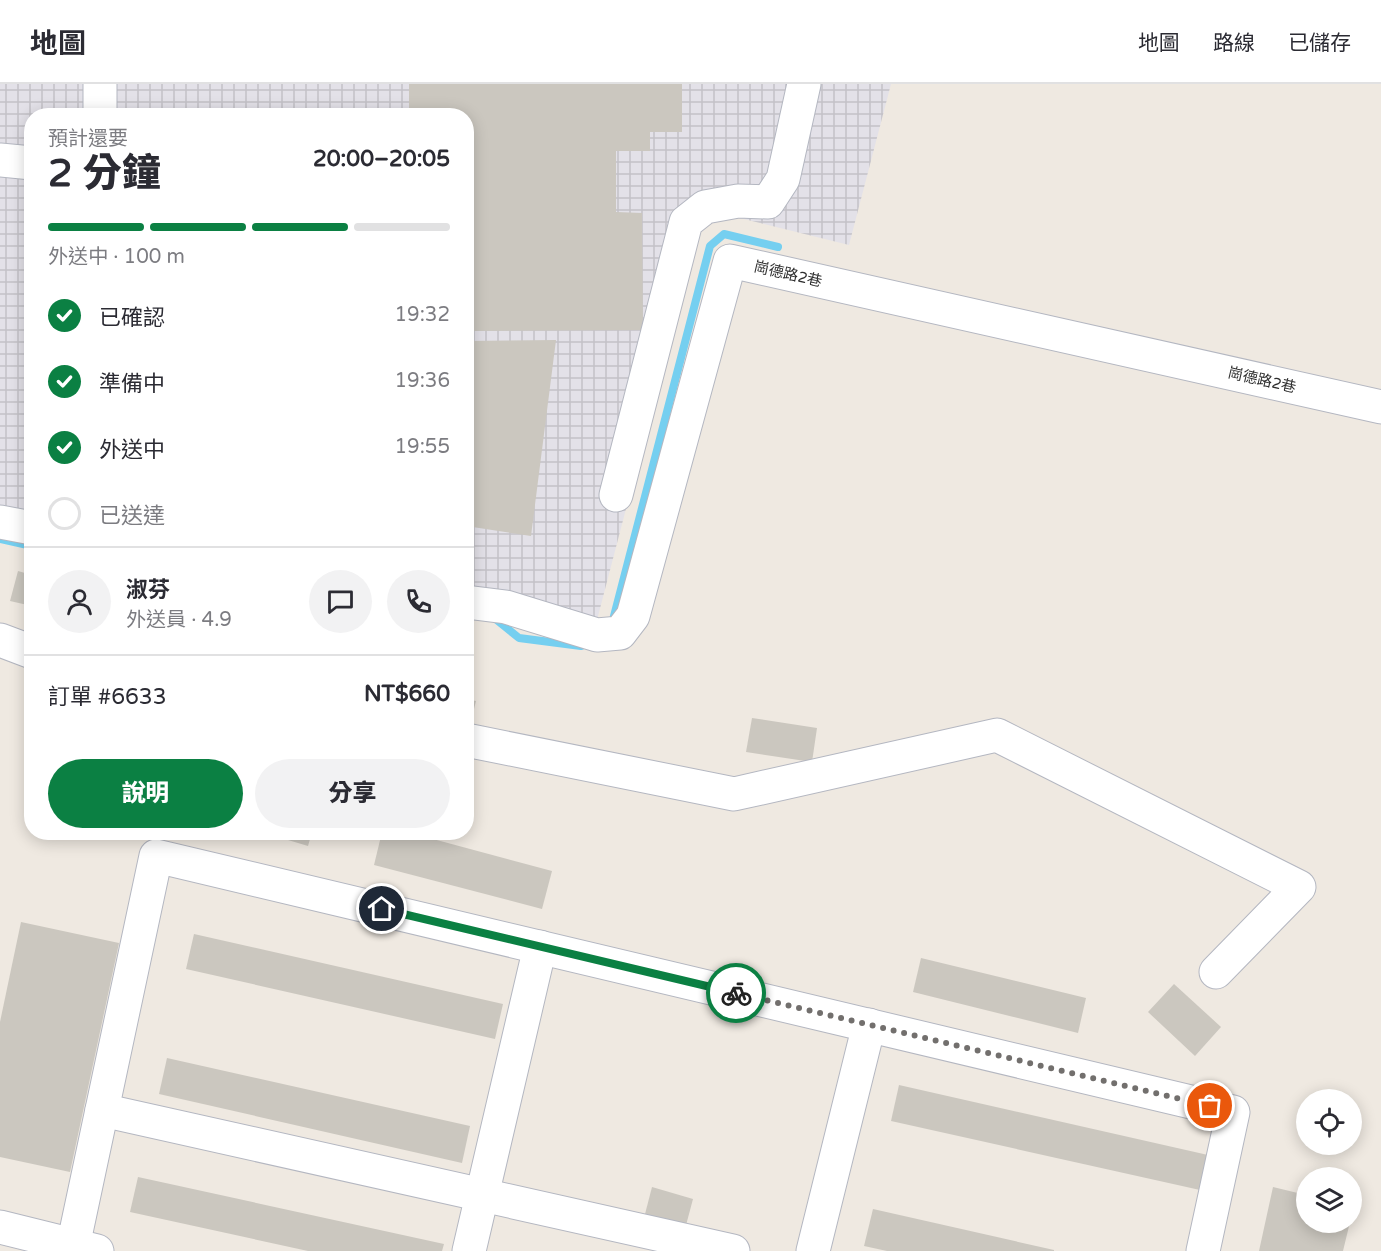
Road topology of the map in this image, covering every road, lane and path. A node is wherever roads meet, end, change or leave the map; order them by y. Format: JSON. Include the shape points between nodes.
{"nodes":[{"id":1,"x":100,"y":84,"type":"edge"},
{"id":2,"x":804,"y":84,"type":"edge"},
{"id":3,"x":100,"y":108,"type":"edge"},
{"id":4,"x":0,"y":160,"type":"edge"},
{"id":5,"x":24,"y":162,"type":"edge"},
{"id":6,"x":1381,"y":407,"type":"edge"},
{"id":7,"x":616,"y":495,"type":"dead end"},
{"id":8,"x":0,"y":522,"type":"edge"},
{"id":9,"x":24,"y":526,"type":"edge"},
{"id":10,"x":474,"y":603,"type":"edge"},
{"id":11,"x":0,"y":640,"type":"edge"},
{"id":12,"x":24,"y":649,"type":"edge"},
{"id":13,"x":474,"y":742,"type":"edge"},
{"id":14,"x":540,"y":947,"type":"junction"},
{"id":15,"x":1216,"y":972,"type":"dead end"},
{"id":16,"x":868,"y":1025,"type":"junction"},
{"id":17,"x":102,"y":1110,"type":"junction"},
{"id":18,"x":482,"y":1195,"type":"junction"},
{"id":19,"x":0,"y":1227,"type":"edge"},
{"id":20,"x":81,"y":1249,"type":"edge"},
{"id":21,"x":469,"y":1251,"type":"edge"},
{"id":22,"x":733,"y":1251,"type":"edge"},
{"id":23,"x":813,"y":1251,"type":"edge"},
{"id":24,"x":1203,"y":1251,"type":"edge"}],
"edges":[{"from":1,"to":3,"type":"street"},
{"from":2,"to":7,"type":"street","via":[[783,179],[768,202],[738,201],[705,207],[686,222]]},
{"from":4,"to":5,"type":"street"},
{"from":6,"to":10,"type":"street","name":"崗德路2巷","via":[[730,261],[633,616],[620,633],[597,635],[506,607]]},
{"from":8,"to":9,"type":"street"},
{"from":11,"to":12,"type":"street"},
{"from":13,"to":15,"type":"street","via":[[734,794],[997,735],[1299,887]]},
{"from":14,"to":16,"type":"street"},
{"from":14,"to":17,"type":"street","via":[[156,855]]},
{"from":14,"to":18,"type":"street"},
{"from":16,"to":23,"type":"street"},
{"from":16,"to":24,"type":"street","via":[[1233,1112]]},
{"from":17,"to":18,"type":"street"},
{"from":17,"to":20,"type":"street"},
{"from":18,"to":21,"type":"street"},
{"from":18,"to":22,"type":"street"},
{"from":19,"to":20,"type":"street"}]}
